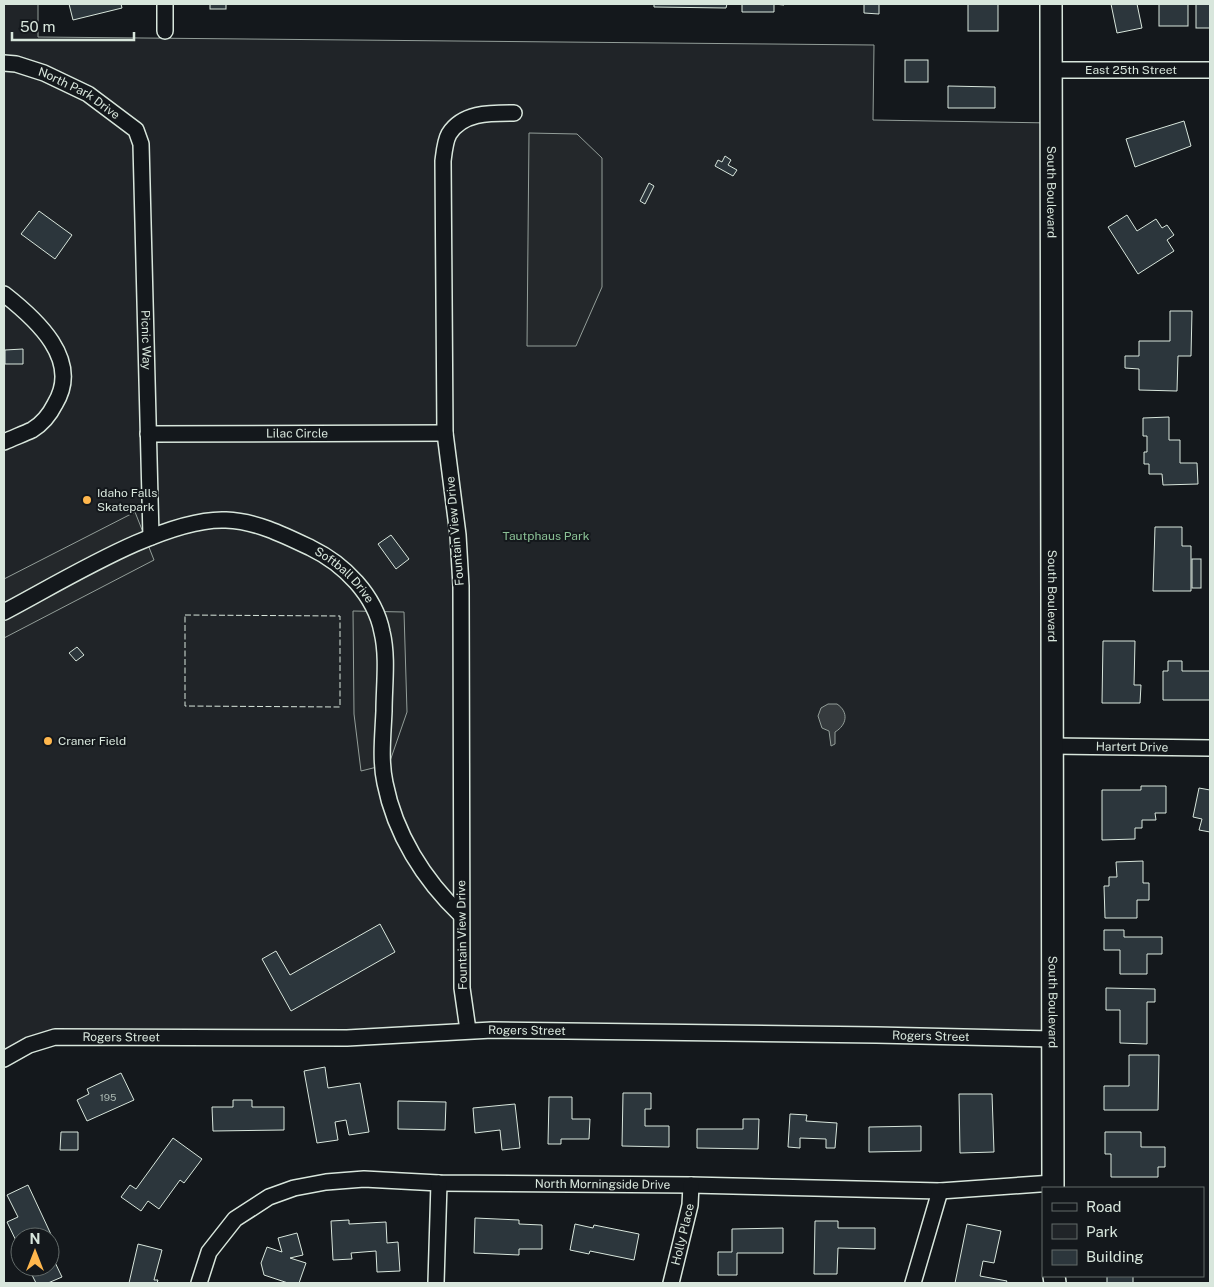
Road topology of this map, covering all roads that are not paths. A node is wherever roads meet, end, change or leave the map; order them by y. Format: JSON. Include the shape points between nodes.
{"nodes":[{"id":1,"x":165,"y":4,"type":"edge"},
{"id":2,"x":1052,"y":4,"type":"edge"},
{"id":3,"x":165,"y":31,"type":"dead end"},
{"id":4,"x":4,"y":63,"type":"edge"},
{"id":5,"x":1051,"y":70,"type":"junction"},
{"id":6,"x":1210,"y":70,"type":"edge"},
{"id":7,"x":514,"y":113,"type":"dead end"},
{"id":8,"x":141,"y":144,"type":"joint"},
{"id":9,"x":4,"y":294,"type":"edge"},
{"id":10,"x":445,"y":433,"type":"junction"},
{"id":11,"x":148,"y":434,"type":"junction"},
{"id":12,"x":4,"y":442,"type":"edge"},
{"id":13,"x":151,"y":537,"type":"junction"},
{"id":14,"x":4,"y":612,"type":"edge"},
{"id":15,"x":1053,"y":746,"type":"junction"},
{"id":16,"x":1210,"y":748,"type":"edge"},
{"id":17,"x":461,"y":915,"type":"junction"},
{"id":18,"x":468,"y":1030,"type":"junction"},
{"id":19,"x":1054,"y":1039,"type":"junction"},
{"id":20,"x":4,"y":1059,"type":"edge"},
{"id":21,"x":439,"y":1183,"type":"junction"},
{"id":22,"x":691,"y":1185,"type":"junction"},
{"id":23,"x":1053,"y":1186,"type":"edge"},
{"id":24,"x":940,"y":1191,"type":"junction"},
{"id":25,"x":199,"y":1283,"type":"edge"},
{"id":26,"x":436,"y":1283,"type":"edge"},
{"id":27,"x":671,"y":1283,"type":"edge"},
{"id":28,"x":913,"y":1283,"type":"edge"}],
"edges":[{"from":1,"to":3,"type":"street"},
{"from":2,"to":5,"type":"street","name":"South Boulevard"},
{"from":4,"to":8,"type":"street","name":"North Park Drive","via":[[44,72],[88,94],[136,130]]},
{"from":5,"to":6,"type":"street","name":"East 25th Street"},
{"from":5,"to":15,"type":"street","name":"South Boulevard"},
{"from":7,"to":10,"type":"street","name":"Fountain View Drive","via":[[486,113],[460,121],[448,135],[446,144],[442,226]]},
{"from":8,"to":11,"type":"street","name":"Picnic Way"},
{"from":9,"to":12,"type":"street","via":[[46,331],[57,350],[63,374],[60,396],[49,415],[33,429]]},
{"from":10,"to":11,"type":"street","name":"Lilac Circle"},
{"from":10,"to":17,"type":"street","name":"Fountain View Drive","via":[[458,535],[460,586]]},
{"from":11,"to":13,"type":"street","name":"Picnic Way"},
{"from":13,"to":14,"type":"street","name":"Softball Drive"},
{"from":13,"to":17,"type":"street","name":"Softball Drive","via":[[201,522],[225,520],[248,523],[320,552],[358,583],[379,620],[383,634],[383,761],[390,804],[406,843],[424,873],[439,894]]},
{"from":15,"to":16,"type":"street","name":"Hartert Drive"},
{"from":15,"to":19,"type":"street","name":"South Boulevard"},
{"from":17,"to":18,"type":"street","name":"Fountain View Drive","via":[[462,988]]},
{"from":18,"to":19,"type":"street","name":"Rogers Street"},
{"from":18,"to":20,"type":"street","name":"Rogers Street","via":[[347,1038],[55,1037],[29,1045]]},
{"from":19,"to":23,"type":"street","name":"South Boulevard"},
{"from":21,"to":22,"type":"street","name":"North Morningside Drive"},
{"from":21,"to":25,"type":"street","name":"North Morningside Drive","via":[[326,1182],[269,1197],[235,1219],[209,1252]]},
{"from":21,"to":26,"type":"street"},
{"from":22,"to":24,"type":"street","name":"North Morningside Drive"},
{"from":22,"to":27,"type":"street","name":"Holly Place","via":[[690,1205]]},
{"from":23,"to":24,"type":"street","name":"North Morningside Drive"},
{"from":24,"to":28,"type":"street"}]}
